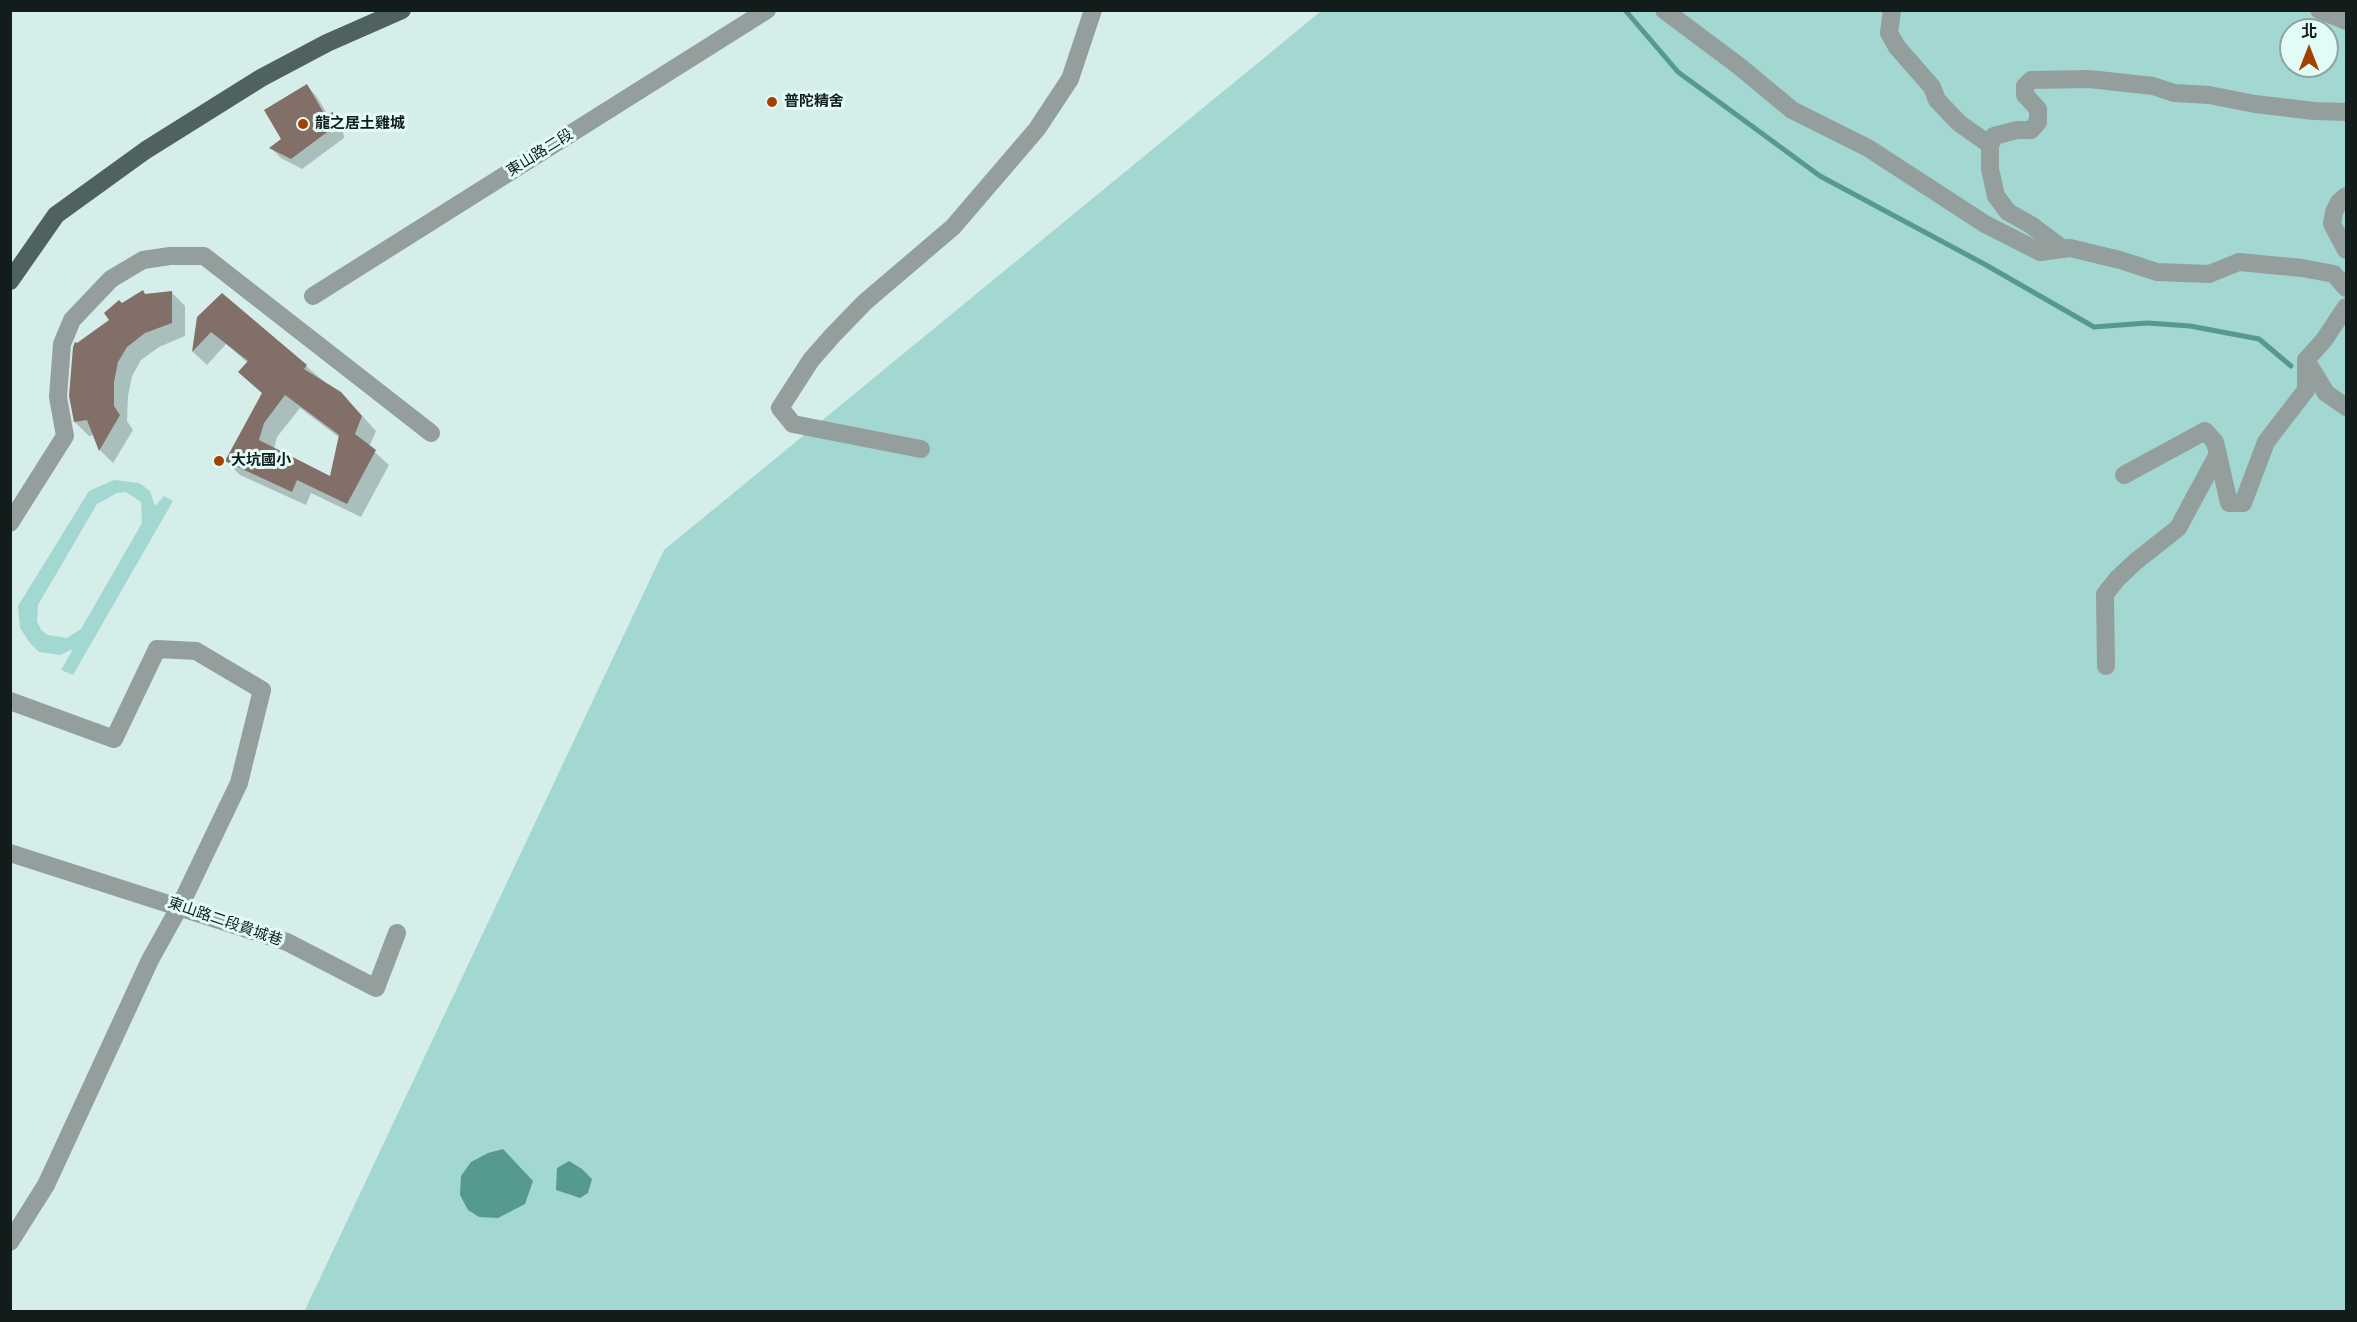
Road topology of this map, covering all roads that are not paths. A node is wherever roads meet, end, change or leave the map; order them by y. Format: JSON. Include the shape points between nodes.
{"nodes":[{"id":1,"x":402,"y":10,"type":"edge"},
{"id":2,"x":767,"y":10,"type":"edge"},
{"id":3,"x":1093,"y":10,"type":"edge"},
{"id":4,"x":1664,"y":10,"type":"edge"},
{"id":5,"x":1892,"y":10,"type":"edge"},
{"id":6,"x":2319,"y":10,"type":"edge"},
{"id":7,"x":2346,"y":21,"type":"edge"},
{"id":8,"x":2346,"y":112,"type":"edge"},
{"id":9,"x":1990,"y":145,"type":"junction"},
{"id":10,"x":2346,"y":196,"type":"edge"},
{"id":11,"x":2063,"y":249,"type":"junction"},
{"id":12,"x":2346,"y":250,"type":"edge"},
{"id":13,"x":10,"y":281,"type":"edge"},
{"id":14,"x":2346,"y":288,"type":"edge"},
{"id":15,"x":314,"y":296,"type":"dead end"},
{"id":16,"x":2346,"y":307,"type":"edge"},
{"id":17,"x":2306,"y":360,"type":"junction"},
{"id":18,"x":2346,"y":407,"type":"edge"},
{"id":19,"x":430,"y":433,"type":"dead end"},
{"id":20,"x":921,"y":450,"type":"dead end"},
{"id":21,"x":2218,"y":454,"type":"junction"},
{"id":22,"x":2124,"y":475,"type":"dead end"},
{"id":23,"x":10,"y":523,"type":"edge"},
{"id":24,"x":2106,"y":666,"type":"dead end"},
{"id":25,"x":10,"y":701,"type":"edge"},
{"id":26,"x":10,"y":853,"type":"edge"},
{"id":27,"x":180,"y":906,"type":"junction"},
{"id":28,"x":397,"y":933,"type":"dead end"},
{"id":29,"x":10,"y":1242,"type":"edge"}],
"edges":[{"from":1,"to":13,"type":"main road","via":[[261,78],[146,150],[56,215]]},
{"from":2,"to":15,"type":"street","name":"東山路二段"},
{"from":3,"to":20,"type":"street","via":[[1070,79],[1037,129],[953,226],[833,335],[811,360],[780,408],[793,424]]},
{"from":4,"to":11,"type":"street","via":[[1792,110],[1868,148],[1985,224],[2040,252]]},
{"from":5,"to":9,"type":"street","via":[[1889,33],[1897,47],[1932,87],[1937,100]]},
{"from":6,"to":7,"type":"street"},
{"from":8,"to":9,"type":"street","via":[[2255,104],[2089,79],[2031,80],[2025,86],[2025,94],[2038,109],[2038,122],[2031,130],[1994,135]]},
{"from":9,"to":11,"type":"street","via":[[1996,196],[2008,212]]},
{"from":10,"to":12,"type":"street","via":[[2339,202],[2332,224]]},
{"from":11,"to":14,"type":"street","via":[[2157,272],[2209,274],[2239,262],[2302,268],[2334,274]]},
{"from":16,"to":17,"type":"street"},
{"from":17,"to":18,"type":"street","via":[[2326,393]]},
{"from":17,"to":21,"type":"street","via":[[2306,390],[2266,442],[2243,503],[2229,503]]},
{"from":19,"to":23,"type":"street","via":[[204,256],[143,260],[111,279],[72,320],[62,344],[58,397],[65,436]]},
{"from":21,"to":22,"type":"street","via":[[2215,442],[2205,431]]},
{"from":21,"to":24,"type":"street","via":[[2178,528],[2116,579],[2105,594]]},
{"from":25,"to":27,"type":"street","via":[[114,739],[157,649],[196,651],[262,690],[239,783]]},
{"from":26,"to":27,"type":"street","name":"東山路二段貴城巷"},
{"from":27,"to":28,"type":"street","name":"東山路二段貴城巷","via":[[286,942],[376,988]]},
{"from":27,"to":29,"type":"street","via":[[150,960],[46,1185]]}]}
